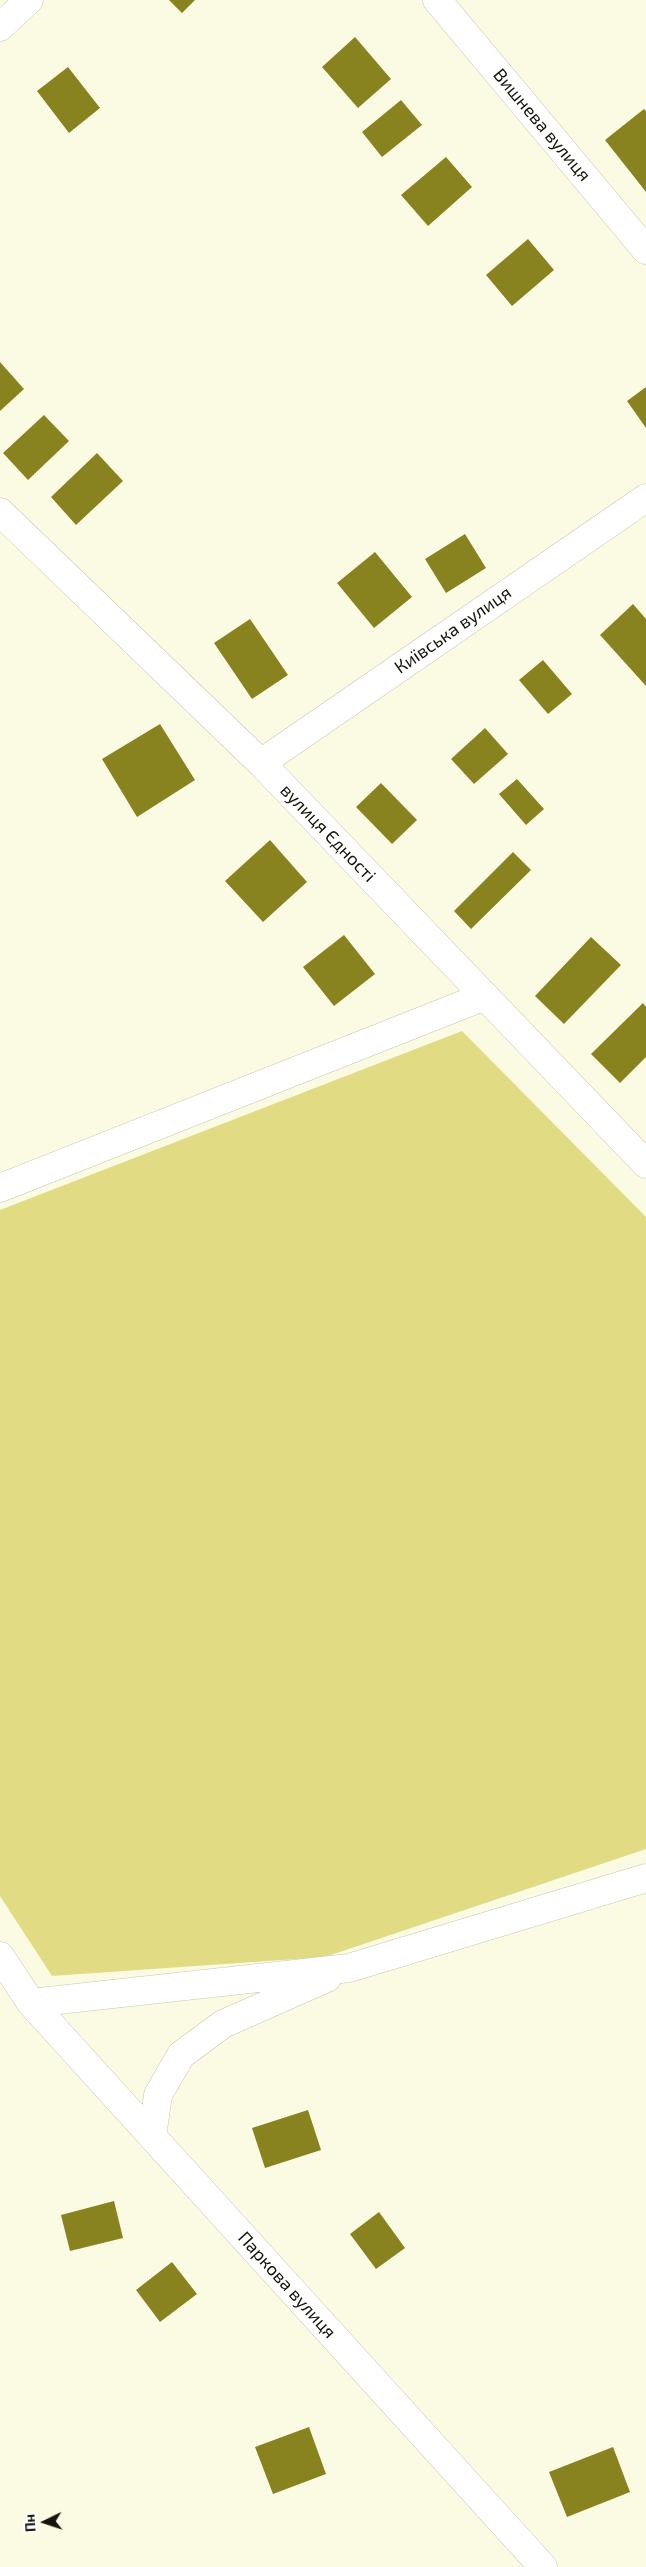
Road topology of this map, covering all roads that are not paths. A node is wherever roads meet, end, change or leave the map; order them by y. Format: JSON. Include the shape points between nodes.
{"nodes":[{"id":1,"x":29,"y":0,"type":"edge"},
{"id":2,"x":437,"y":0,"type":"edge"},
{"id":3,"x":0,"y":27,"type":"edge"},
{"id":4,"x":646,"y":250,"type":"edge"},
{"id":5,"x":646,"y":498,"type":"edge"},
{"id":6,"x":0,"y":512,"type":"edge"},
{"id":7,"x":261,"y":763,"type":"junction"},
{"id":8,"x":485,"y":996,"type":"junction"},
{"id":9,"x":646,"y":1164,"type":"edge"},
{"id":10,"x":0,"y":1188,"type":"edge"},
{"id":11,"x":646,"y":1878,"type":"edge"},
{"id":12,"x":0,"y":1956,"type":"edge"},
{"id":13,"x":349,"y":1968,"type":"junction"},
{"id":14,"x":31,"y":2003,"type":"junction"},
{"id":15,"x":152,"y":2136,"type":"junction"},
{"id":16,"x":543,"y":2567,"type":"edge"}],
"edges":[{"from":1,"to":3,"type":"street"},
{"from":2,"to":4,"type":"street","name":"Вишнева вулиця"},
{"from":5,"to":7,"type":"street","name":"Київська вулиця"},
{"from":6,"to":7,"type":"street","name":"вулиця Єдності"},
{"from":7,"to":8,"type":"street","name":"вулиця Єдності"},
{"from":8,"to":9,"type":"street","name":"вулиця Єдності"},
{"from":8,"to":10,"type":"street"},
{"from":11,"to":13,"type":"street"},
{"from":12,"to":14,"type":"street","name":"Паркова вулиця"},
{"from":13,"to":14,"type":"street"},
{"from":13,"to":15,"type":"street","via":[[224,2024],[181,2055],[158,2094]]},
{"from":14,"to":15,"type":"street","name":"Паркова вулиця"},
{"from":15,"to":16,"type":"street","name":"Паркова вулиця"}]}
